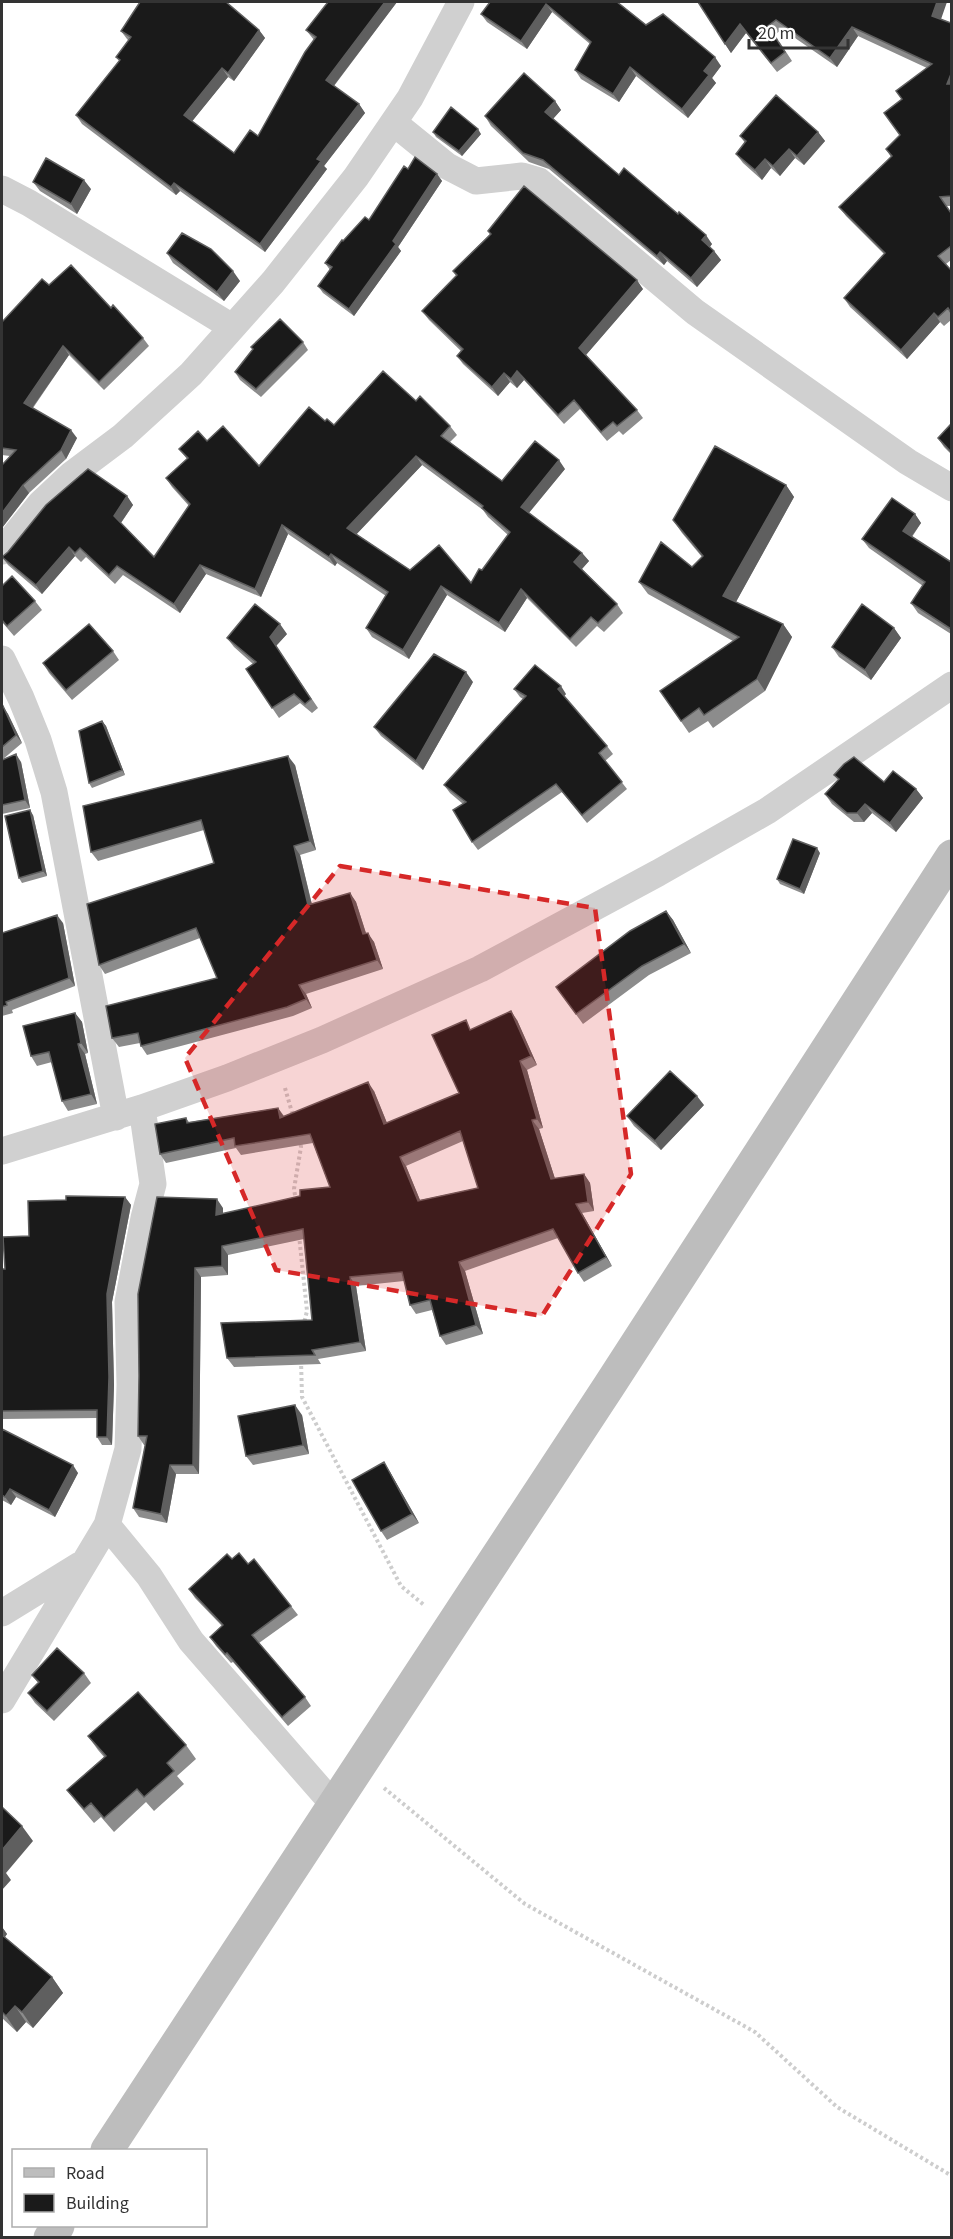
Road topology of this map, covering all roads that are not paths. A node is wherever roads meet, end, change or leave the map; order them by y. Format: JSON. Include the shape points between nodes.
{"nodes":[{"id":1,"x":461,"y":2,"type":"edge"},
{"id":2,"x":394,"y":123,"type":"junction"},
{"id":3,"x":2,"y":189,"type":"edge"},
{"id":4,"x":232,"y":327,"type":"junction"},
{"id":5,"x":951,"y":488,"type":"edge"},
{"id":6,"x":2,"y":551,"type":"edge"},
{"id":7,"x":2,"y":659,"type":"edge"},
{"id":8,"x":951,"y":685,"type":"edge"},
{"id":9,"x":951,"y":856,"type":"edge"},
{"id":10,"x":142,"y":1108,"type":"junction"},
{"id":11,"x":116,"y":1117,"type":"junction"},
{"id":12,"x":2,"y":1151,"type":"edge"},
{"id":13,"x":107,"y":1525,"type":"junction"},
{"id":14,"x":84,"y":1563,"type":"junction"},
{"id":15,"x":2,"y":1613,"type":"edge"},
{"id":16,"x":2,"y":1700,"type":"edge"},
{"id":17,"x":333,"y":1804,"type":"junction"},
{"id":18,"x":108,"y":2149,"type":"edge"}],
"edges":[{"from":1,"to":2,"type":"street"},
{"from":2,"to":4,"type":"street","via":[[357,177]]},
{"from":2,"to":5,"type":"street","via":[[447,166],[476,181],[522,176],[539,181],[695,312]]},
{"from":3,"to":4,"type":"street"},
{"from":4,"to":6,"type":"street","via":[[191,374],[41,503]]},
{"from":7,"to":11,"type":"street","via":[[38,740],[54,792]]},
{"from":8,"to":10,"type":"street","via":[[767,811],[480,969],[277,1058]]},
{"from":9,"to":17,"type":"main road"},
{"from":10,"to":11,"type":"street"},
{"from":10,"to":13,"type":"street","via":[[153,1184],[128,1302],[128,1449]]},
{"from":11,"to":12,"type":"street"},
{"from":13,"to":14,"type":"street"},
{"from":13,"to":17,"type":"street","via":[[149,1576],[191,1641]]},
{"from":14,"to":15,"type":"street"},
{"from":14,"to":16,"type":"street"},
{"from":17,"to":18,"type":"main road"}]}
